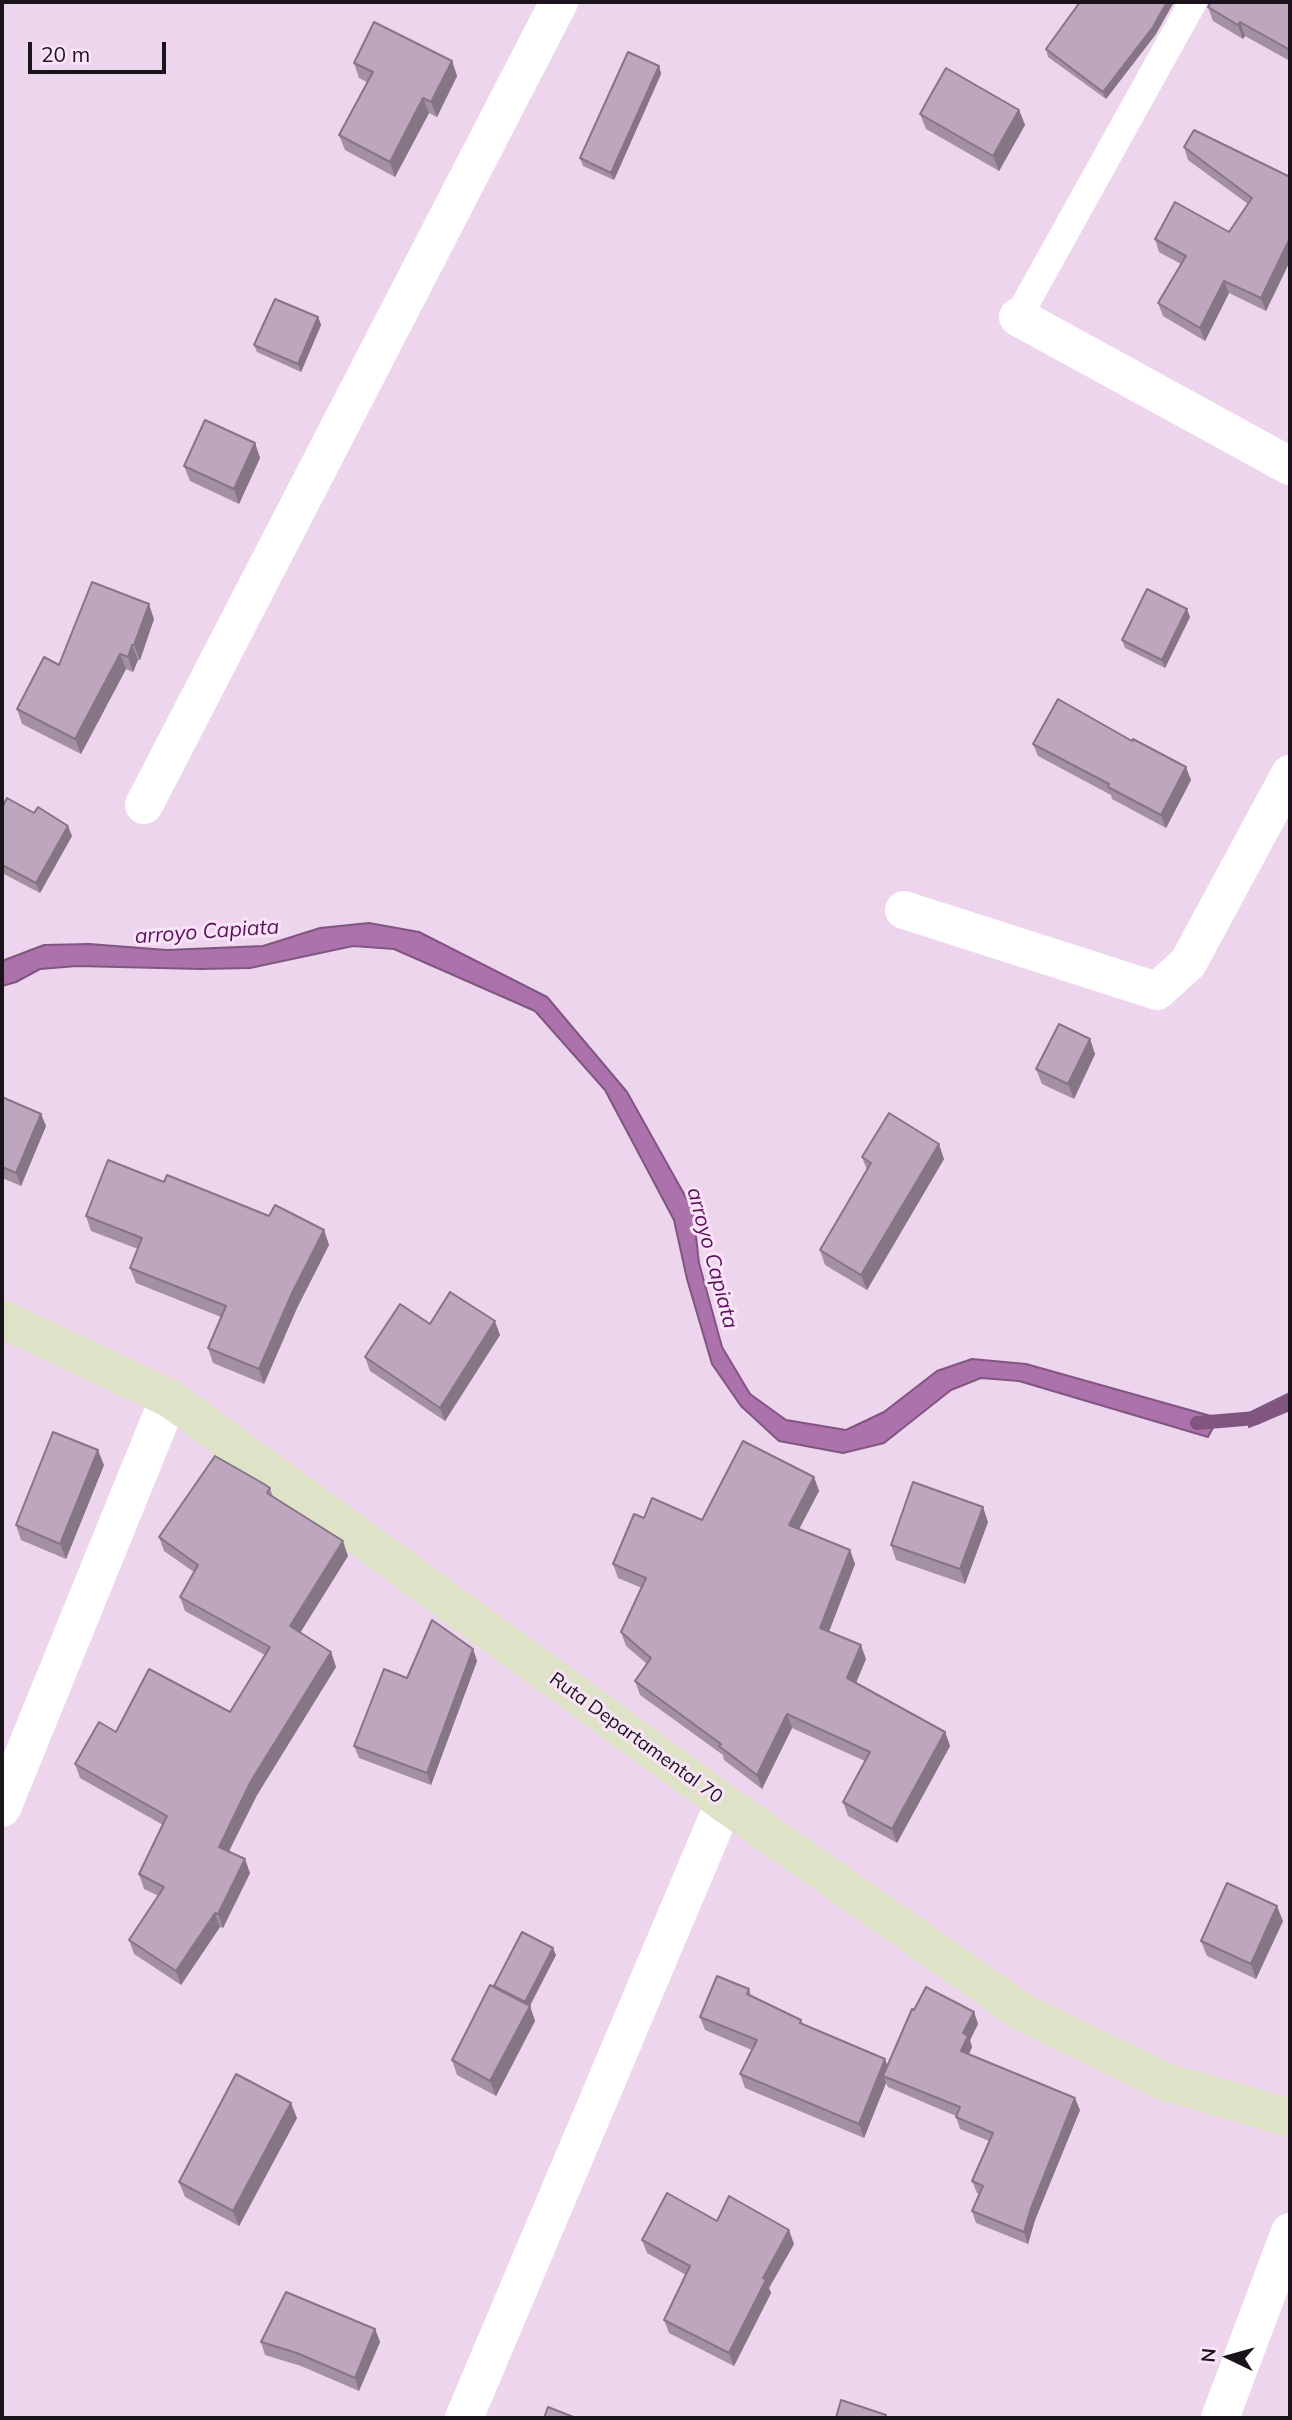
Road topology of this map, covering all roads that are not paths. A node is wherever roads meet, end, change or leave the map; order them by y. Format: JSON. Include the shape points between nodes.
{"nodes":[{"id":1,"x":559,"y":2,"type":"edge"},
{"id":2,"x":1193,"y":2,"type":"edge"},
{"id":3,"x":1018,"y":317,"type":"joint"},
{"id":4,"x":1290,"y":466,"type":"edge"},
{"id":5,"x":1290,"y":774,"type":"edge"},
{"id":6,"x":144,"y":805,"type":"dead end"},
{"id":7,"x":904,"y":911,"type":"dead end"},
{"id":8,"x":2,"y":1319,"type":"edge"},
{"id":9,"x":170,"y":1398,"type":"junction"},
{"id":10,"x":724,"y":1803,"type":"junction"},
{"id":11,"x":2,"y":1808,"type":"edge"},
{"id":12,"x":1290,"y":2118,"type":"edge"},
{"id":13,"x":1290,"y":2232,"type":"edge"},
{"id":14,"x":464,"y":2418,"type":"edge"},
{"id":15,"x":1220,"y":2418,"type":"edge"}],
"edges":[{"from":1,"to":6,"type":"street"},
{"from":2,"to":3,"type":"lane"},
{"from":3,"to":4,"type":"street"},
{"from":5,"to":7,"type":"street","via":[[1188,962],[1157,991]]},
{"from":8,"to":9,"type":"main road","name":"Ruta Departamental 70"},
{"from":9,"to":10,"type":"main road","name":"Ruta Departamental 70"},
{"from":9,"to":11,"type":"street"},
{"from":10,"to":12,"type":"main road","name":"Ruta Departamental 70","via":[[1022,2012],[1163,2081]]},
{"from":10,"to":14,"type":"street"},
{"from":13,"to":15,"type":"street"}]}
